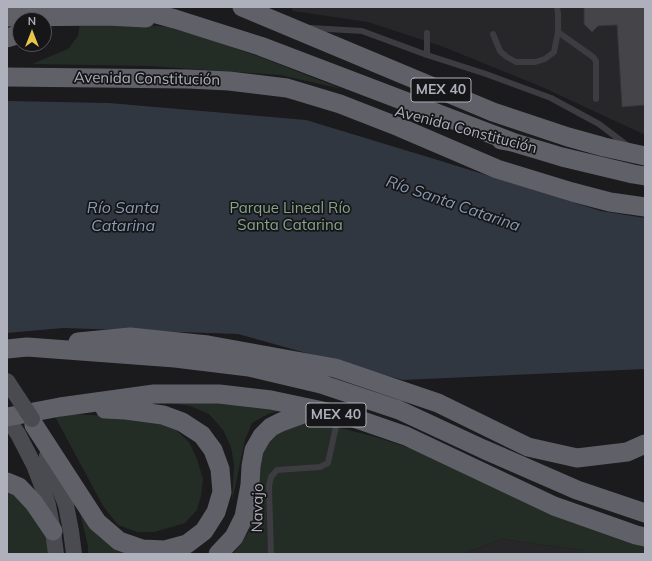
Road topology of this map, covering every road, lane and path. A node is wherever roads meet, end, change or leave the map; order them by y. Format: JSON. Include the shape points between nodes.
{"nodes":[{"id":1,"x":130,"y":7,"type":"edge"},
{"id":2,"x":557,"y":7,"type":"edge"},
{"id":3,"x":249,"y":9,"type":"edge"},
{"id":4,"x":7,"y":17,"type":"edge"},
{"id":5,"x":175,"y":19,"type":"junction"},
{"id":6,"x":290,"y":27,"type":"junction"},
{"id":7,"x":558,"y":32,"type":"junction"},
{"id":8,"x":427,"y":33,"type":"dead end"},
{"id":9,"x":493,"y":34,"type":"dead end"},
{"id":10,"x":427,"y":54,"type":"junction"},
{"id":11,"x":7,"y":77,"type":"edge"},
{"id":12,"x":287,"y":88,"type":"junction"},
{"id":13,"x":596,"y":99,"type":"dead end"},
{"id":14,"x":512,"y":142,"type":"junction"},
{"id":15,"x":643,"y":156,"type":"edge"},
{"id":16,"x":645,"y":176,"type":"edge"},
{"id":17,"x":645,"y":207,"type":"edge"},
{"id":18,"x":27,"y":347,"type":"junction"},
{"id":19,"x":7,"y":349,"type":"edge"},
{"id":20,"x":7,"y":381,"type":"edge"},
{"id":21,"x":60,"y":407,"type":"junction"},
{"id":22,"x":314,"y":410,"type":"junction"},
{"id":23,"x":338,"y":415,"type":"junction"},
{"id":24,"x":7,"y":417,"type":"edge"},
{"id":25,"x":33,"y":422,"type":"junction"},
{"id":26,"x":645,"y":444,"type":"edge"},
{"id":27,"x":7,"y":482,"type":"edge"},
{"id":28,"x":645,"y":512,"type":"edge"},
{"id":29,"x":53,"y":531,"type":"junction"},
{"id":30,"x":645,"y":537,"type":"edge"},
{"id":31,"x":56,"y":554,"type":"edge"},
{"id":32,"x":74,"y":554,"type":"edge"},
{"id":33,"x":218,"y":554,"type":"edge"},
{"id":34,"x":271,"y":554,"type":"edge"}],
"edges":[{"from":1,"to":5,"type":"highway"},
{"from":2,"to":7,"type":"lane"},
{"from":3,"to":6,"type":"highway","number":"MEX 40"},
{"from":4,"to":5,"type":"highway","via":[[108,16]]},
{"from":5,"to":14,"type":"highway","via":[[260,46]]},
{"from":6,"to":10,"type":"lane","via":[[362,30]]},
{"from":6,"to":15,"type":"highway","number":"MEX 40","via":[[494,112],[568,137]]},
{"from":7,"to":9,"type":"lane","via":[[554,52],[545,59],[535,62],[516,62],[507,58],[500,51]]},
{"from":7,"to":13,"type":"lane","via":[[596,61]]},
{"from":8,"to":10,"type":"lane"},
{"from":10,"to":15,"type":"lane","via":[[551,98],[599,124]]},
{"from":11,"to":12,"type":"highway","name":"Avenida Constitución","via":[[188,78]]},
{"from":12,"to":14,"type":"highway","name":"Avenida Constitución","via":[[380,107],[481,137]]},
{"from":12,"to":17,"type":"highway","name":"Avenida Constitución","via":[[340,104],[498,169],[610,202]]},
{"from":14,"to":16,"type":"highway","name":"Avenida Constitución","via":[[562,157]]},
{"from":18,"to":19,"type":"highway","number":"MEX 40"},
{"from":18,"to":26,"type":"highway","via":[[130,337],[208,344],[335,368],[438,403],[528,447],[577,458],[627,452]]},
{"from":18,"to":28,"type":"highway","number":"MEX 40","via":[[227,364],[321,384],[399,410],[577,490]]},
{"from":20,"to":25,"type":"main road","bridge":true},
{"from":21,"to":22,"type":"highway","number":"MEX 40","via":[[154,394],[220,394],[271,400]]},
{"from":21,"to":24,"type":"highway","number":"MEX 40"},
{"from":21,"to":25,"type":"highway","via":[[126,410],[163,415],[182,422],[202,435],[213,450],[220,469],[222,492],[216,512],[204,531],[187,544],[165,550],[142,549],[119,541],[97,522]]},
{"from":22,"to":23,"type":"highway","number":"MEX 40"},
{"from":22,"to":33,"type":"highway","via":[[276,424],[262,436],[254,450],[244,517],[234,537]]},
{"from":23,"to":30,"type":"highway","number":"MEX 40","via":[[406,436],[554,506]]},
{"from":23,"to":34,"type":"lane","name":"Navajo","via":[[328,463],[320,467],[277,470],[271,477]]},
{"from":24,"to":29,"type":"main road","via":[[34,465],[48,505]]},
{"from":25,"to":32,"type":"main road","via":[[66,505]]},
{"from":27,"to":29,"type":"highway","via":[[19,487],[34,503]]},
{"from":29,"to":31,"type":"main road"}]}
